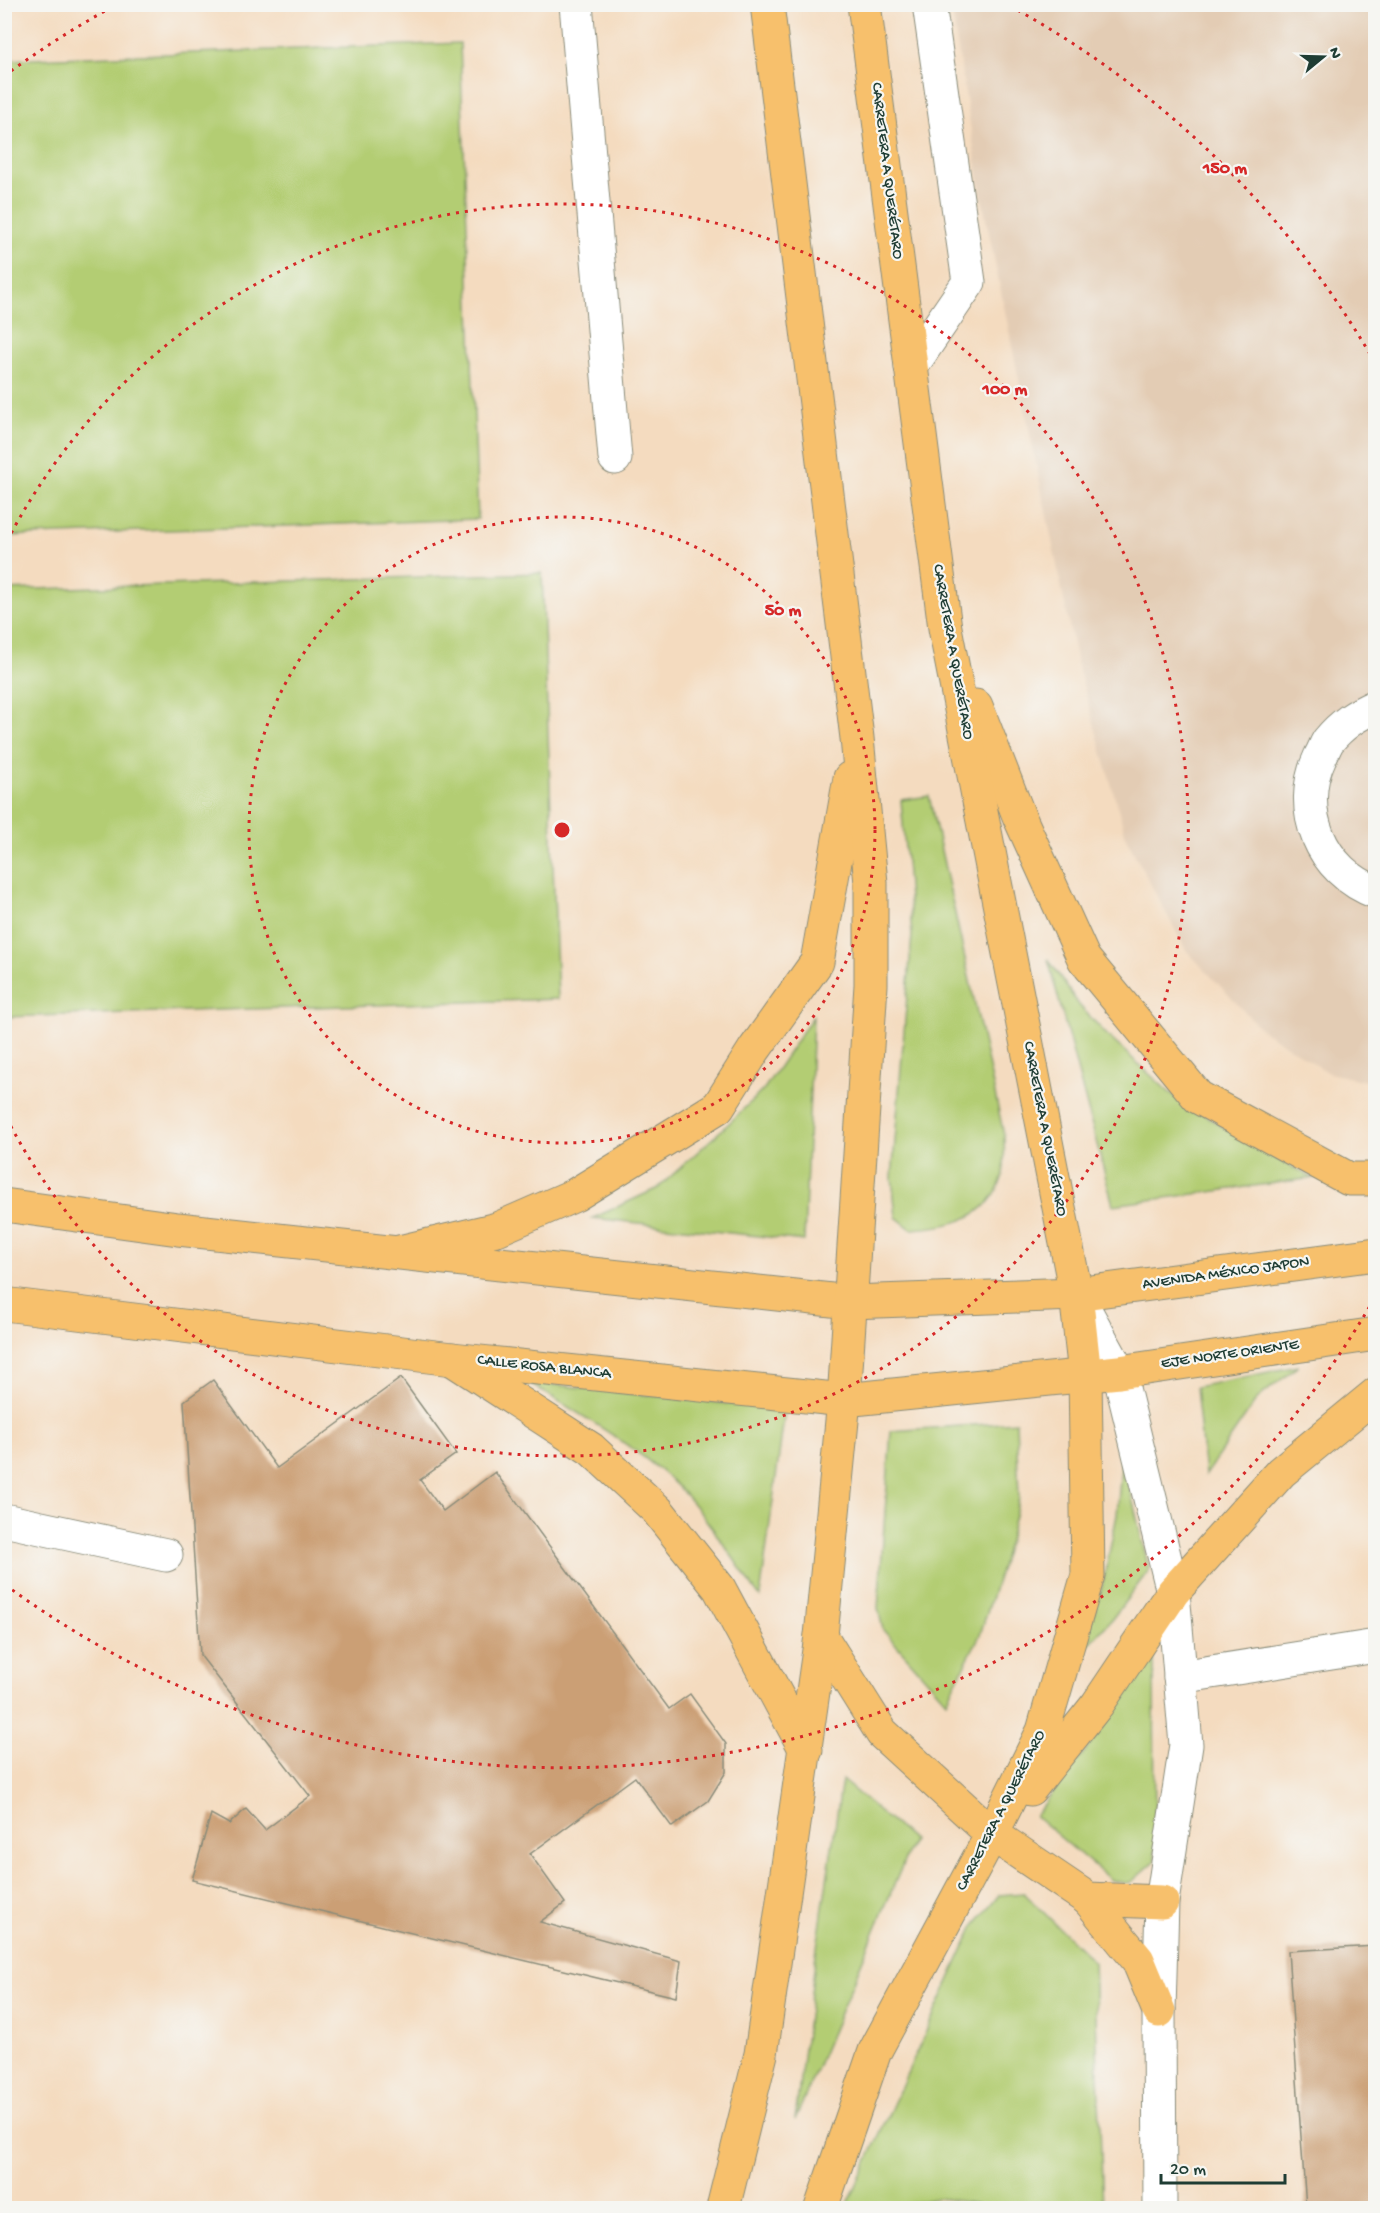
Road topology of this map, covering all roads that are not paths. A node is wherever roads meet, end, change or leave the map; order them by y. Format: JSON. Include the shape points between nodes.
{"nodes":[{"id":1,"x":576,"y":4,"type":"edge"},
{"id":2,"x":767,"y":4,"type":"edge"},
{"id":3,"x":864,"y":4,"type":"edge"},
{"id":4,"x":929,"y":4,"type":"edge"},
{"id":5,"x":911,"y":367,"type":"junction"},
{"id":6,"x":615,"y":458,"type":"dead end"},
{"id":7,"x":945,"y":628,"type":"junction"},
{"id":8,"x":1376,"y":706,"type":"edge"},
{"id":9,"x":857,"y":738,"type":"junction"},
{"id":10,"x":1376,"y":892,"type":"edge"},
{"id":11,"x":1376,"y":1179,"type":"edge"},
{"id":12,"x":4,"y":1205,"type":"edge"},
{"id":13,"x":399,"y":1252,"type":"junction"},
{"id":14,"x":1376,"y":1254,"type":"edge"},
{"id":15,"x":1076,"y":1294,"type":"junction"},
{"id":16,"x":850,"y":1302,"type":"junction"},
{"id":17,"x":4,"y":1304,"type":"edge"},
{"id":18,"x":1376,"y":1334,"type":"edge"},
{"id":19,"x":452,"y":1359,"type":"junction"},
{"id":20,"x":1119,"y":1372,"type":"junction"},
{"id":21,"x":1085,"y":1376,"type":"junction"},
{"id":22,"x":1376,"y":1394,"type":"edge"},
{"id":23,"x":844,"y":1400,"type":"junction"},
{"id":24,"x":4,"y":1520,"type":"edge"},
{"id":25,"x":166,"y":1555,"type":"dead end"},
{"id":26,"x":1173,"y":1592,"type":"junction"},
{"id":27,"x":821,"y":1636,"type":"junction"},
{"id":28,"x":1376,"y":1646,"type":"edge"},
{"id":29,"x":1180,"y":1677,"type":"junction"},
{"id":30,"x":806,"y":1750,"type":"junction"},
{"id":31,"x":992,"y":1834,"type":"junction"},
{"id":32,"x":1088,"y":1899,"type":"junction"},
{"id":33,"x":1162,"y":1902,"type":"junction"},
{"id":34,"x":1159,"y":2011,"type":"junction"},
{"id":35,"x":723,"y":2208,"type":"edge"},
{"id":36,"x":821,"y":2208,"type":"edge"},
{"id":37,"x":1160,"y":2208,"type":"edge"}],
"edges":[{"from":1,"to":6,"type":"street"},
{"from":2,"to":9,"type":"main road"},
{"from":3,"to":5,"type":"main road","name":"CARRETERA A QUERÉTARO"},
{"from":4,"to":5,"type":"street","via":[[969,282]]},
{"from":5,"to":7,"type":"main road","name":"CARRETERA A QUERÉTARO"},
{"from":7,"to":11,"type":"main road","via":[[1019,816],[1084,959],[1198,1097],[1349,1179]]},
{"from":7,"to":15,"type":"main road","name":"CARRETERA A QUERÉTARO"},
{"from":8,"to":10,"type":"street","via":[[1351,718],[1327,742],[1313,772],[1310,806],[1317,838],[1335,867],[1361,887]]},
{"from":9,"to":13,"type":"main road","via":[[817,962],[718,1107],[575,1196],[497,1228]]},
{"from":9,"to":16,"type":"main road","via":[[871,883],[871,985]]},
{"from":12,"to":13,"type":"main road","via":[[178,1229]]},
{"from":13,"to":16,"type":"main road"},
{"from":14,"to":15,"type":"main road","name":"AVENIDA MÉXICO JAPON"},
{"from":15,"to":16,"type":"main road"},
{"from":15,"to":20,"type":"street"},
{"from":15,"to":21,"type":"main road","name":"CARRETERA A QUERÉTARO"},
{"from":16,"to":23,"type":"main road"},
{"from":17,"to":19,"type":"main road","name":"CALLE ROSA BLANCA"},
{"from":18,"to":20,"type":"main road","name":"EJE NORTE ORIENTE"},
{"from":19,"to":23,"type":"main road","name":"CALLE ROSA BLANCA"},
{"from":19,"to":30,"type":"main road","via":[[591,1449],[657,1510],[719,1588]]},
{"from":20,"to":21,"type":"main road","name":"EJE NORTE ORIENTE"},
{"from":20,"to":26,"type":"street"},
{"from":21,"to":23,"type":"main road","name":"CALLE ROSA BLANCA"},
{"from":21,"to":31,"type":"main road","name":"CARRETERA A QUERÉTARO","via":[[1088,1575],[1043,1731]]},
{"from":22,"to":26,"type":"main road","via":[[1281,1472]]},
{"from":23,"to":27,"type":"main road"},
{"from":24,"to":25,"type":"street"},
{"from":26,"to":29,"type":"street"},
{"from":26,"to":31,"type":"main road","via":[[1097,1705]]},
{"from":27,"to":30,"type":"main road"},
{"from":27,"to":31,"type":"main road","via":[[882,1733]]},
{"from":28,"to":29,"type":"street"},
{"from":29,"to":33,"type":"street","via":[[1186,1745]]},
{"from":30,"to":35,"type":"main road","via":[[761,2054]]},
{"from":31,"to":32,"type":"main road"},
{"from":31,"to":36,"type":"main road","name":"CARRETERA A QUERÉTARO","via":[[875,2052]]},
{"from":32,"to":33,"type":"main road"},
{"from":32,"to":34,"type":"main road","via":[[1138,1960]]},
{"from":33,"to":34,"type":"street"},
{"from":34,"to":37,"type":"street"}]}
